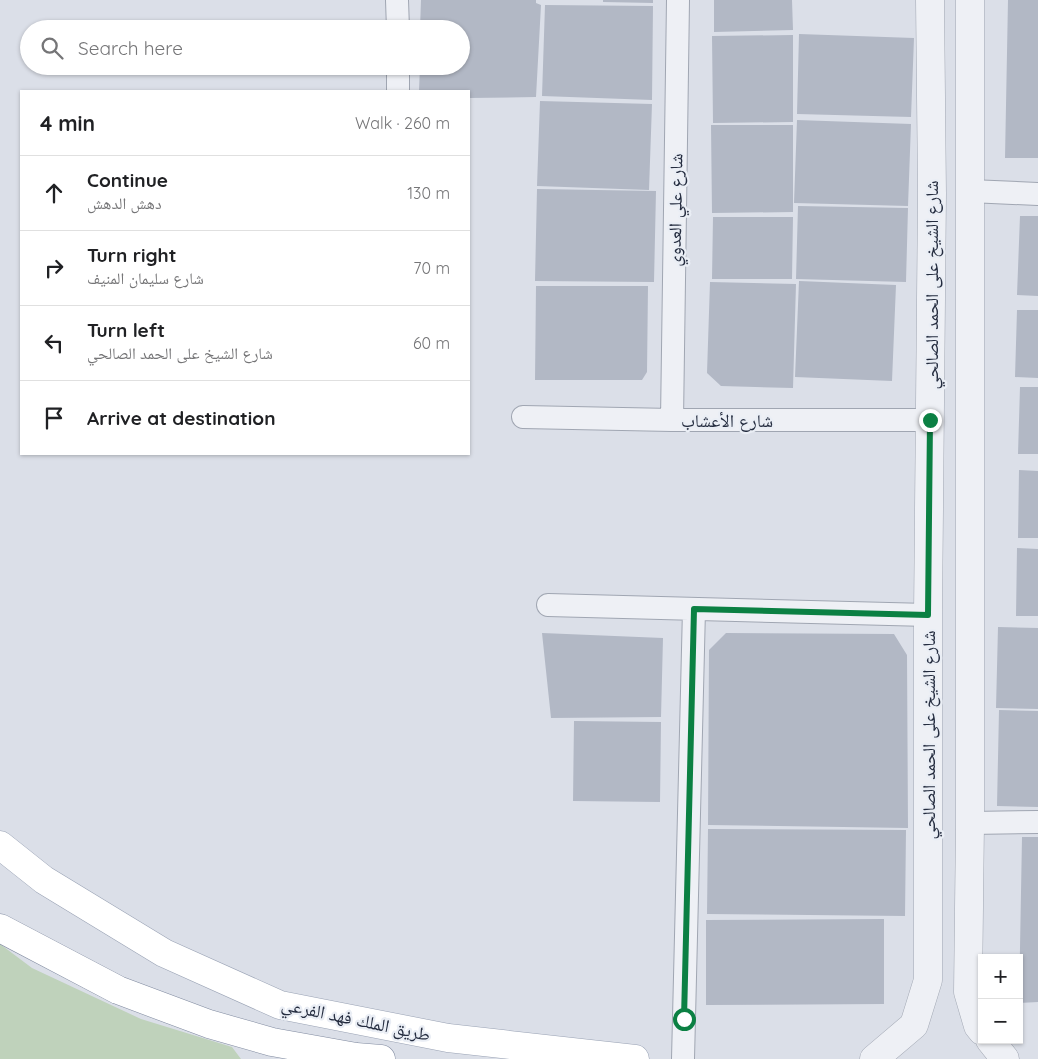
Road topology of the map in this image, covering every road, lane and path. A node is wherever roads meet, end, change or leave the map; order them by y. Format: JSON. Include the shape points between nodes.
{"nodes":[{"id":1,"x":398,"y":0,"type":"edge"},
{"id":2,"x":678,"y":0,"type":"edge"},
{"id":3,"x":930,"y":0,"type":"edge"},
{"id":4,"x":970,"y":0,"type":"edge"},
{"id":5,"x":398,"y":20,"type":"edge"},
{"id":6,"x":398,"y":75,"type":"edge"},
{"id":7,"x":398,"y":90,"type":"edge"},
{"id":8,"x":970,"y":191,"type":"junction"},
{"id":9,"x":1038,"y":194,"type":"edge"},
{"id":10,"x":523,"y":417,"type":"dead end"},
{"id":11,"x":672,"y":420,"type":"junction"},
{"id":12,"x":930,"y":420,"type":"junction"},
{"id":13,"x":548,"y":605,"type":"dead end"},
{"id":14,"x":694,"y":609,"type":"junction"},
{"id":15,"x":928,"y":615,"type":"junction"},
{"id":16,"x":1038,"y":822,"type":"edge"},
{"id":17,"x":970,"y":823,"type":"junction"},
{"id":18,"x":0,"y":845,"type":"edge"},
{"id":19,"x":0,"y":928,"type":"edge"},
{"id":20,"x":978,"y":1026,"type":"edge"},
{"id":21,"x":993,"y":1044,"type":"edge"},
{"id":22,"x":381,"y":1059,"type":"edge"},
{"id":23,"x":635,"y":1059,"type":"edge"},
{"id":24,"x":683,"y":1059,"type":"edge"},
{"id":25,"x":874,"y":1059,"type":"edge"},
{"id":26,"x":1005,"y":1059,"type":"edge"}],
"edges":[{"from":1,"to":5,"type":"street"},
{"from":2,"to":11,"type":"street","name":"شارع علي العدوي"},
{"from":3,"to":12,"type":"street","name":"شارع الشيخ على الحمد الصالحي"},
{"from":4,"to":8,"type":"street"},
{"from":6,"to":7,"type":"street"},
{"from":8,"to":9,"type":"street"},
{"from":8,"to":17,"type":"street"},
{"from":10,"to":11,"type":"street","name":"شارع الأعشاب"},
{"from":11,"to":12,"type":"street","name":"شارع الأعشاب"},
{"from":12,"to":15,"type":"street","name":"شارع الشيخ على الحمد الصالحي"},
{"from":13,"to":14,"type":"street"},
{"from":14,"to":15,"type":"street"},
{"from":14,"to":24,"type":"street"},
{"from":15,"to":25,"type":"street","name":"شارع الشيخ على الحمد الصالحي","via":[[928,980],[914,1025]]},
{"from":16,"to":17,"type":"street"},
{"from":17,"to":20,"type":"street","via":[[968,992]]},
{"from":18,"to":23,"type":"main road","name":"طريق الملك فهد الفرعي","via":[[44,880],[164,954],[280,1005],[448,1038]]},
{"from":19,"to":22,"type":"main road","via":[[118,990],[209,1024],[272,1042]]},
{"from":21,"to":26,"type":"street"}]}
